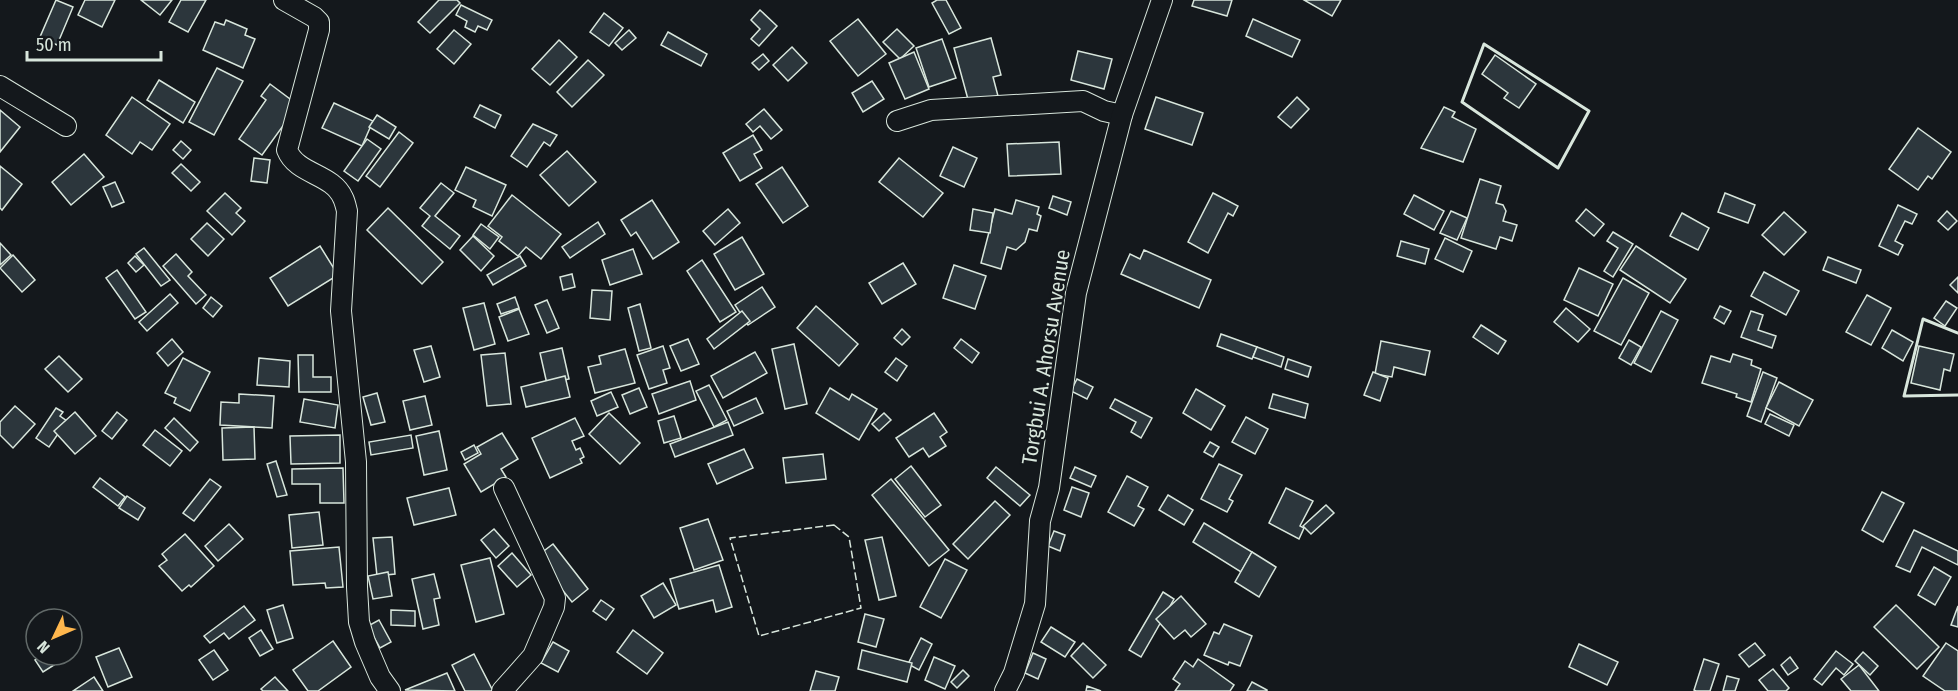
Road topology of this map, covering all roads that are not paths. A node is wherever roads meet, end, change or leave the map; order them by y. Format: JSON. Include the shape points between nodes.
{"nodes":[{"id":1,"x":284,"y":0,"type":"edge"},
{"id":2,"x":1162,"y":0,"type":"edge"},
{"id":3,"x":0,"y":86,"type":"edge"},
{"id":4,"x":1122,"y":115,"type":"junction"},
{"id":5,"x":897,"y":121,"type":"dead end"},
{"id":6,"x":66,"y":126,"type":"dead end"},
{"id":7,"x":504,"y":488,"type":"dead end"},
{"id":8,"x":390,"y":691,"type":"edge"},
{"id":9,"x":502,"y":691,"type":"edge"},
{"id":10,"x":1005,"y":691,"type":"edge"}],
"edges":[{"from":1,"to":8,"type":"street","via":[[319,22],[287,150],[297,164],[334,186],[343,196],[347,212],[340,311],[356,462],[359,622],[380,677]]},
{"from":2,"to":4,"type":"street","name":"Torgbui A. Ahorsu Avenue"},
{"from":3,"to":6,"type":"street"},
{"from":4,"to":5,"type":"street","via":[[1083,101],[931,111]]},
{"from":4,"to":10,"type":"street","name":"Torgbui A. Ahorsu Avenue","via":[[1076,293],[1040,521],[1035,604]]},
{"from":7,"to":9,"type":"street","via":[[555,598],[555,607],[533,656]]}]}
